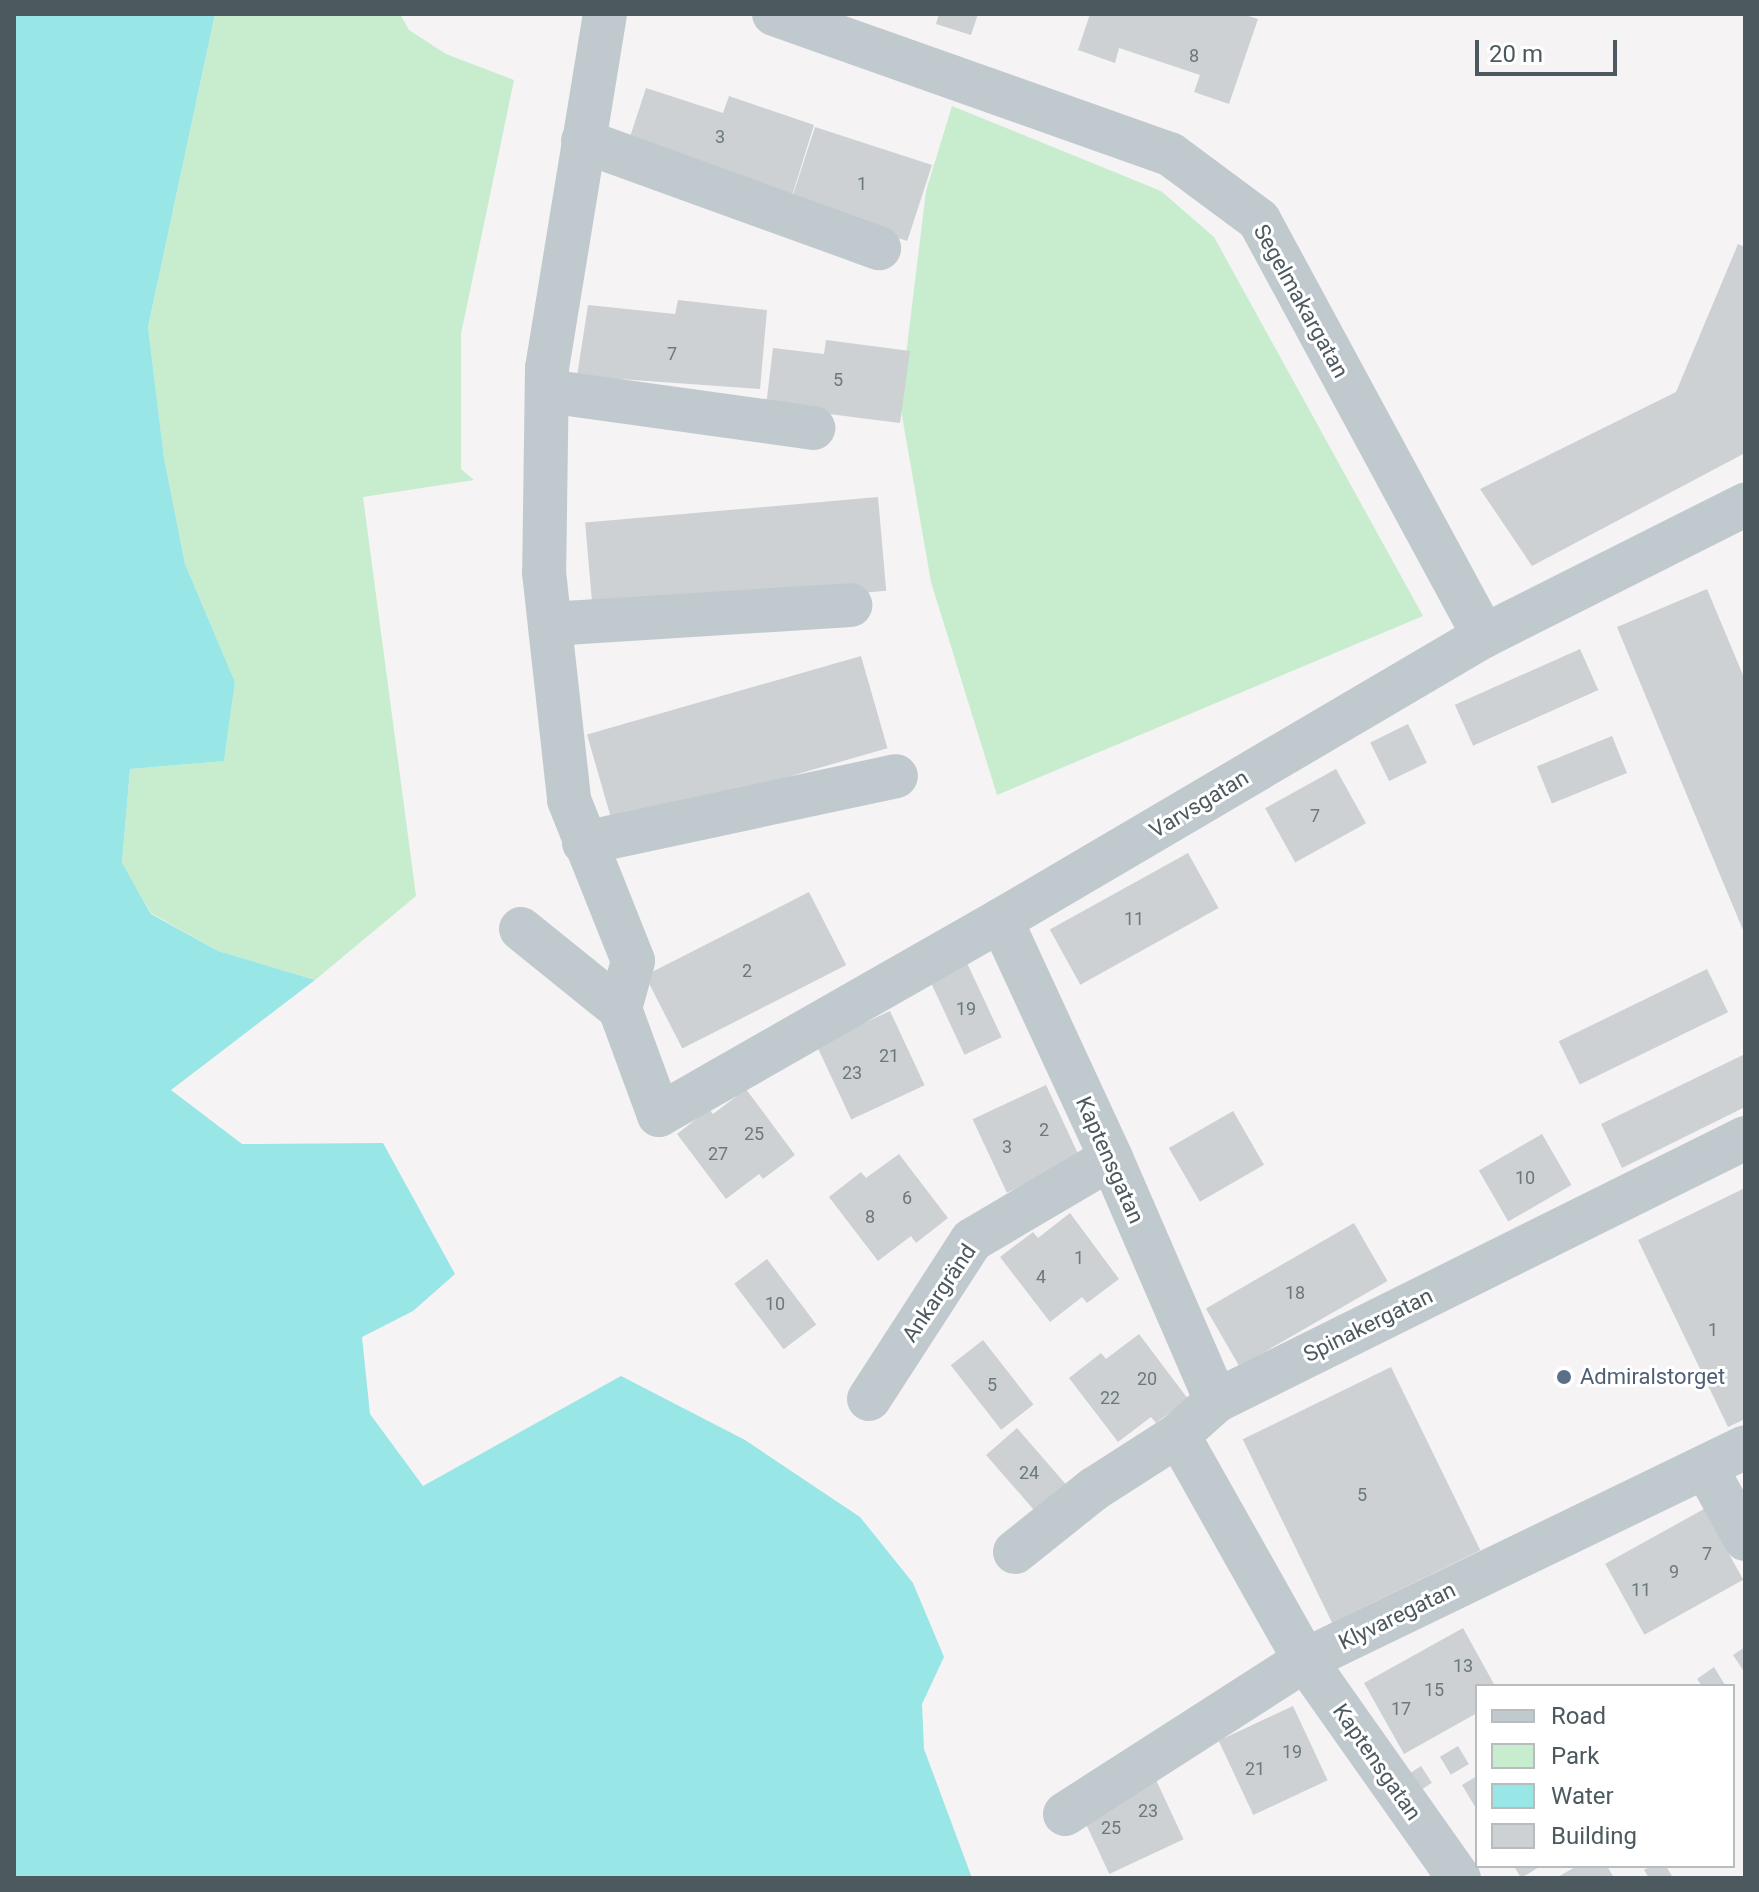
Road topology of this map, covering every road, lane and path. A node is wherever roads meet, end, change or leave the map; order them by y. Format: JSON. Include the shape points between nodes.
{"nodes":[{"id":1,"x":605,"y":14,"type":"edge"},
{"id":2,"x":774,"y":14,"type":"edge"},
{"id":3,"x":583,"y":141,"type":"junction"},
{"id":4,"x":879,"y":248,"type":"dead end"},
{"id":5,"x":547,"y":391,"type":"junction"},
{"id":6,"x":813,"y":428,"type":"dead end"},
{"id":7,"x":1745,"y":505,"type":"edge"},
{"id":8,"x":850,"y":605,"type":"dead end"},
{"id":9,"x":550,"y":624,"type":"junction"},
{"id":10,"x":1484,"y":636,"type":"junction"},
{"id":11,"x":896,"y":776,"type":"dead end"},
{"id":12,"x":584,"y":843,"type":"junction"},
{"id":13,"x":1001,"y":920,"type":"junction"},
{"id":14,"x":521,"y":929,"type":"dead end"},
{"id":15,"x":620,"y":1009,"type":"junction"},
{"id":16,"x":1745,"y":1138,"type":"edge"},
{"id":17,"x":1111,"y":1158,"type":"junction"},
{"id":18,"x":869,"y":1399,"type":"dead end"},
{"id":19,"x":1216,"y":1401,"type":"junction"},
{"id":20,"x":1178,"y":1435,"type":"junction"},
{"id":21,"x":1745,"y":1447,"type":"edge"},
{"id":22,"x":1706,"y":1468,"type":"junction"},
{"id":23,"x":1745,"y":1539,"type":"edge"},
{"id":24,"x":1015,"y":1552,"type":"dead end"},
{"id":25,"x":1305,"y":1660,"type":"junction"},
{"id":26,"x":1065,"y":1814,"type":"dead end"},
{"id":27,"x":1459,"y":1878,"type":"edge"}],
"edges":[{"from":1,"to":3,"type":"street"},
{"from":2,"to":10,"type":"street","name":"Segelmakargatan","via":[[1170,154],[1259,220]]},
{"from":3,"to":4,"type":"street"},
{"from":3,"to":5,"type":"street"},
{"from":5,"to":6,"type":"street"},
{"from":5,"to":9,"type":"street","via":[[544,572]]},
{"from":7,"to":10,"type":"street","name":"Varvsgatan"},
{"from":8,"to":9,"type":"street"},
{"from":9,"to":12,"type":"street","via":[[569,800]]},
{"from":10,"to":13,"type":"street","name":"Varvsgatan"},
{"from":11,"to":12,"type":"street"},
{"from":12,"to":15,"type":"street","via":[[633,961]]},
{"from":13,"to":15,"type":"street","name":"Varvsgatan","via":[[659,1115]]},
{"from":13,"to":17,"type":"street","name":"Kaptensgatan"},
{"from":14,"to":15,"type":"street"},
{"from":16,"to":19,"type":"street","name":"Spinakergatan"},
{"from":17,"to":18,"type":"street","name":"Ankargränd","via":[[972,1240]]},
{"from":17,"to":19,"type":"street","name":"Kaptensgatan"},
{"from":19,"to":20,"type":"street","name":"Spinakergatan"},
{"from":20,"to":24,"type":"street","name":"Spinakergatan","via":[[1094,1489]]},
{"from":20,"to":25,"type":"street","name":"Kaptensgatan"},
{"from":21,"to":22,"type":"street","name":"Klyvaregatan"},
{"from":22,"to":23,"type":"street"},
{"from":22,"to":25,"type":"street","name":"Klyvaregatan"},
{"from":25,"to":26,"type":"street","name":"Klyvaregatan"},
{"from":25,"to":27,"type":"street","name":"Kaptensgatan"}]}
